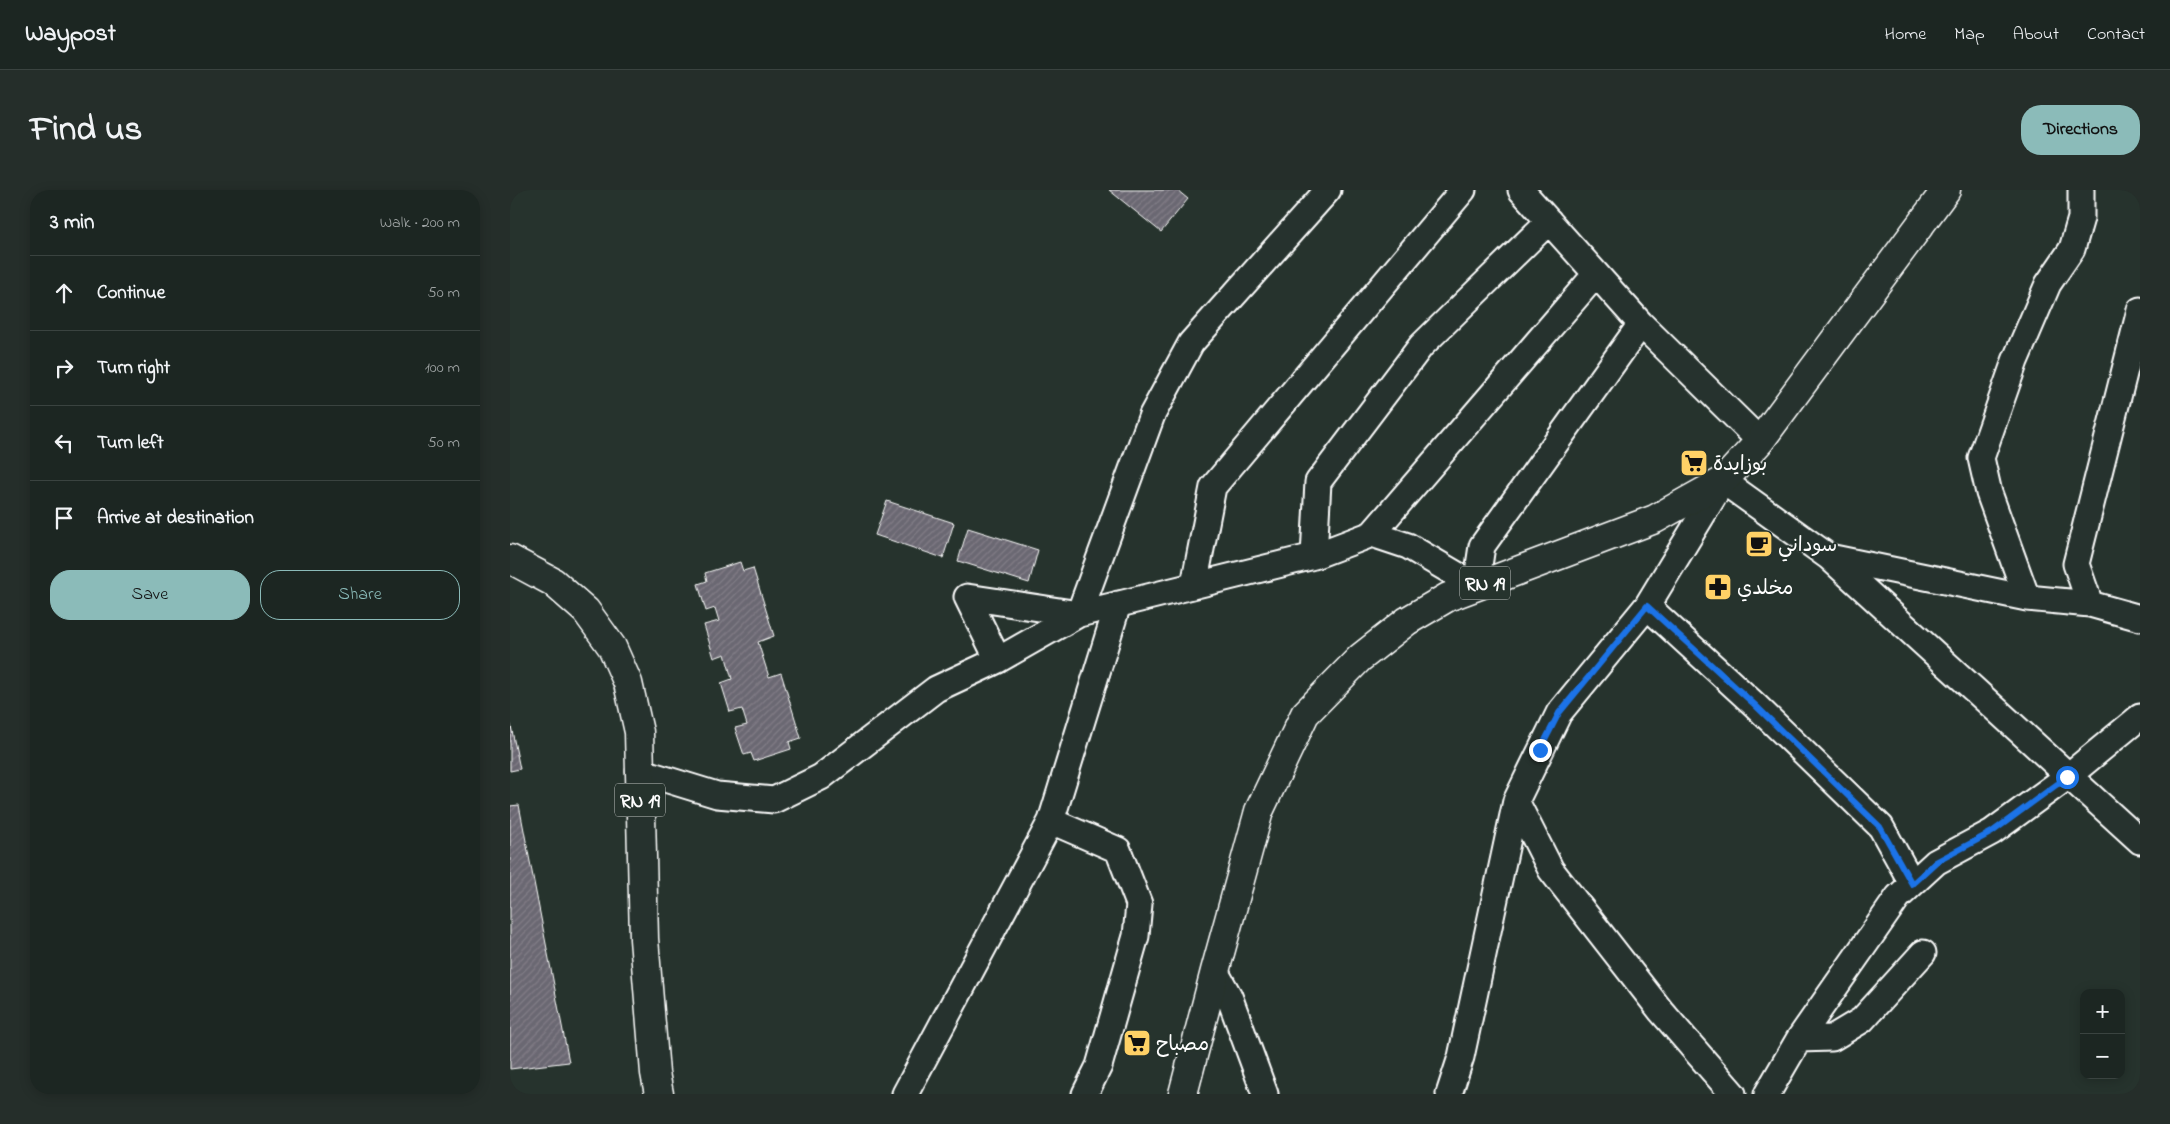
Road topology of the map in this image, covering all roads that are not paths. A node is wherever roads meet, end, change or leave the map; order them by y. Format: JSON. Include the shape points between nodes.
{"nodes":[{"id":1,"x":1328,"y":190,"type":"edge"},
{"id":2,"x":1463,"y":190,"type":"edge"},
{"id":3,"x":1520,"y":190,"type":"edge"},
{"id":4,"x":1946,"y":190,"type":"edge"},
{"id":5,"x":2081,"y":190,"type":"edge"},
{"id":6,"x":1549,"y":222,"type":"junction"},
{"id":7,"x":1596,"y":274,"type":"junction"},
{"id":8,"x":2140,"y":310,"type":"edge"},
{"id":9,"x":1641,"y":324,"type":"junction"},
{"id":10,"x":1760,"y":441,"type":"junction"},
{"id":11,"x":1723,"y":481,"type":"junction"},
{"id":12,"x":1372,"y":534,"type":"junction"},
{"id":13,"x":1314,"y":556,"type":"junction"},
{"id":14,"x":1829,"y":557,"type":"junction"},
{"id":15,"x":510,"y":559,"type":"edge"},
{"id":16,"x":1194,"y":585,"type":"junction"},
{"id":17,"x":1476,"y":586,"type":"junction"},
{"id":18,"x":2027,"y":598,"type":"junction"},
{"id":19,"x":1118,"y":604,"type":"junction"},
{"id":20,"x":2090,"y":604,"type":"junction"},
{"id":21,"x":1647,"y":606,"type":"junction"},
{"id":22,"x":1079,"y":614,"type":"junction"},
{"id":23,"x":2140,"y":618,"type":"edge"},
{"id":24,"x":998,"y":660,"type":"junction"},
{"id":25,"x":2140,"y":717,"type":"edge"},
{"id":26,"x":639,"y":771,"type":"junction"},
{"id":27,"x":2067,"y":777,"type":"junction"},
{"id":28,"x":1516,"y":801,"type":"junction"},
{"id":29,"x":1051,"y":821,"type":"junction"},
{"id":30,"x":2140,"y":841,"type":"edge"},
{"id":31,"x":1912,"y":884,"type":"junction"},
{"id":32,"x":1923,"y":953,"type":"dead end"},
{"id":33,"x":1214,"y":970,"type":"junction"},
{"id":34,"x":1799,"y":1039,"type":"junction"},
{"id":35,"x":658,"y":1094,"type":"edge"},
{"id":36,"x":905,"y":1094,"type":"edge"},
{"id":37,"x":1085,"y":1094,"type":"edge"},
{"id":38,"x":1184,"y":1094,"type":"edge"},
{"id":39,"x":1265,"y":1094,"type":"edge"},
{"id":40,"x":1449,"y":1094,"type":"edge"},
{"id":41,"x":1733,"y":1094,"type":"edge"},
{"id":42,"x":1767,"y":1094,"type":"edge"}],
"edges":[{"from":1,"to":22,"type":"street","via":[[1192,343],[1152,414]]},
{"from":2,"to":16,"type":"street","via":[[1214,487]]},
{"from":3,"to":6,"type":"street"},
{"from":4,"to":10,"type":"main road","number":"RN 19"},
{"from":5,"to":18,"type":"street","via":[[2081,218],[2072,249],[2048,284],[2015,361],[1981,458],[1989,493]]},
{"from":6,"to":7,"type":"street"},
{"from":6,"to":13,"type":"street","via":[[1421,346],[1318,482]]},
{"from":7,"to":9,"type":"street"},
{"from":7,"to":12,"type":"street"},
{"from":8,"to":20,"type":"street","via":[[2076,564]]},
{"from":9,"to":10,"type":"street"},
{"from":9,"to":17,"type":"street","via":[[1482,546]]},
{"from":10,"to":11,"type":"main road","number":"RN 19"},
{"from":11,"to":14,"type":"street"},
{"from":11,"to":17,"type":"main road","number":"RN 19","via":[[1655,519]]},
{"from":11,"to":21,"type":"street"},
{"from":12,"to":13,"type":"street"},
{"from":12,"to":17,"type":"street","via":[[1408,546]]},
{"from":13,"to":16,"type":"street"},
{"from":14,"to":18,"type":"street"},
{"from":14,"to":27,"type":"street"},
{"from":15,"to":26,"type":"main road","number":"RN 19","via":[[554,582],[586,611],[612,647],[628,683],[639,732]]},
{"from":16,"to":19,"type":"street"},
{"from":17,"to":33,"type":"main road","number":"RN 19","via":[[1448,597],[1407,621],[1360,658],[1305,714],[1259,812]]},
{"from":18,"to":20,"type":"street"},
{"from":19,"to":22,"type":"street"},
{"from":19,"to":29,"type":"street"},
{"from":20,"to":23,"type":"street"},
{"from":21,"to":28,"type":"street","via":[[1559,713]]},
{"from":21,"to":31,"type":"street","via":[[1880,827]]},
{"from":22,"to":24,"type":"street"},
{"from":22,"to":24,"type":"street","via":[[967,597]]},
{"from":24,"to":26,"type":"street","via":[[936,689],[821,778],[774,800],[718,795]]},
{"from":25,"to":27,"type":"street"},
{"from":26,"to":35,"type":"main road","number":"RN 19","via":[[644,939]]},
{"from":27,"to":30,"type":"street"},
{"from":27,"to":31,"type":"street","via":[[1992,832],[1936,862]]},
{"from":28,"to":40,"type":"street"},
{"from":28,"to":41,"type":"street","via":[[1551,870],[1661,1012]]},
{"from":29,"to":36,"type":"street"},
{"from":29,"to":37,"type":"street","via":[[1118,850],[1139,904],[1136,936],[1099,1066]]},
{"from":31,"to":34,"type":"street","via":[[1898,897]]},
{"from":32,"to":34,"type":"street","via":[[1862,1020],[1832,1038]]},
{"from":33,"to":38,"type":"main road","number":"RN 19"},
{"from":33,"to":39,"type":"street","via":[[1229,996]]},
{"from":34,"to":42,"type":"street"}]}
